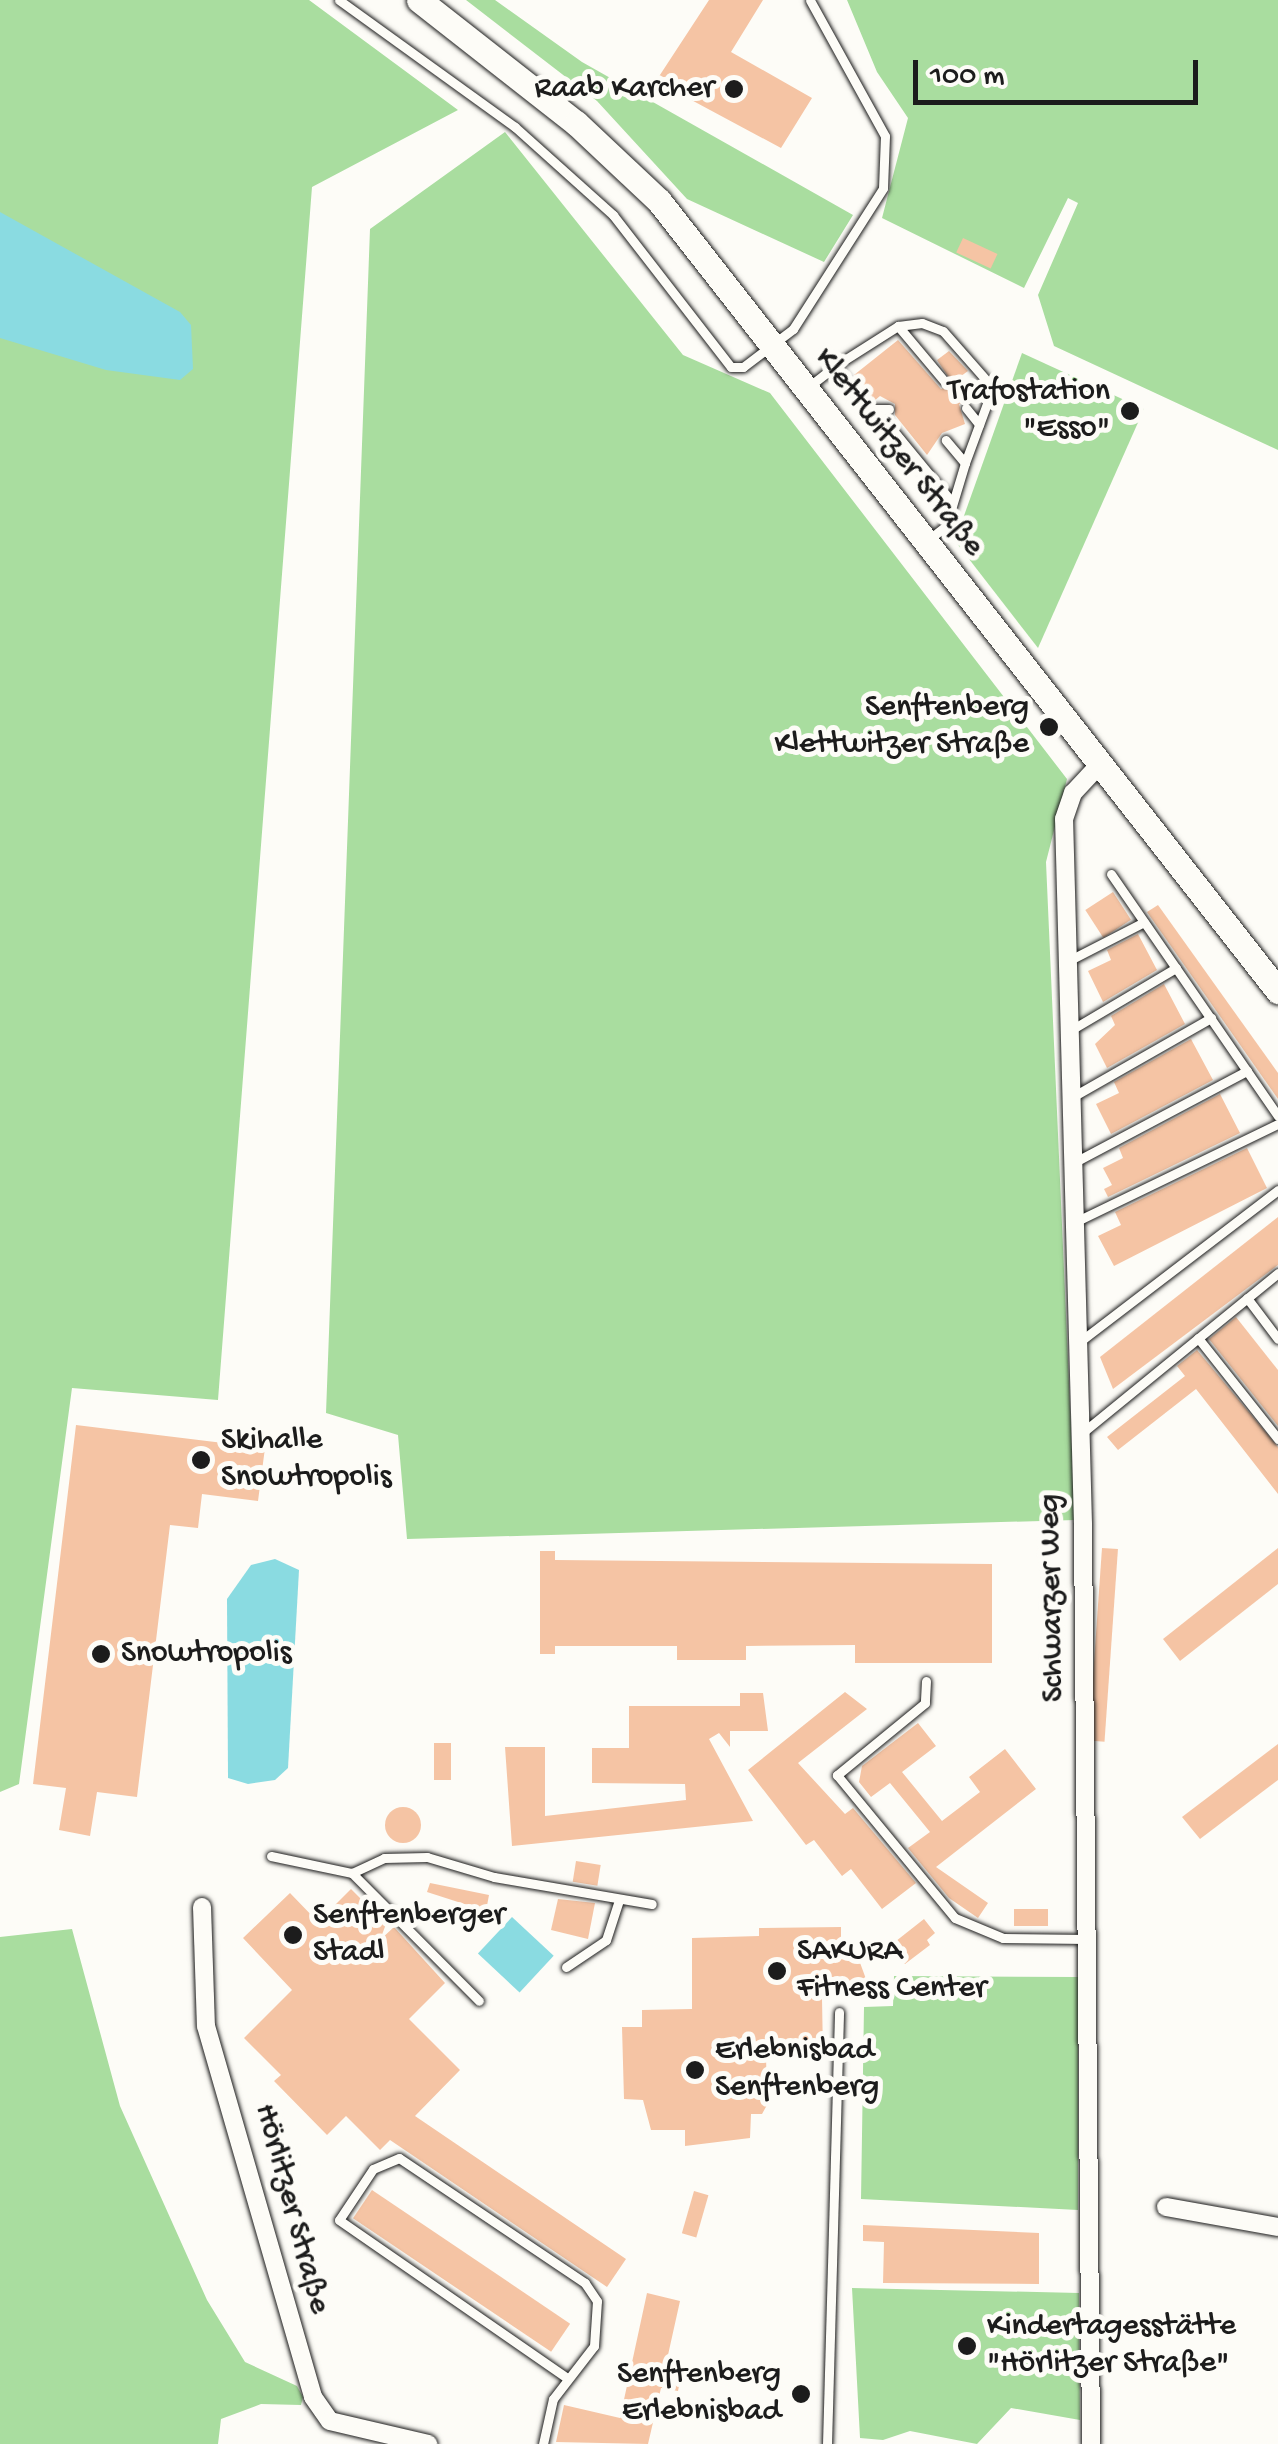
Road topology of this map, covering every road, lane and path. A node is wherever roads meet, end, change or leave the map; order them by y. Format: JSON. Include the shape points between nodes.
{"nodes":[{"id":1,"x":339,"y":0,"type":"edge"},
{"id":2,"x":419,"y":0,"type":"edge"},
{"id":3,"x":810,"y":0,"type":"edge"},
{"id":4,"x":898,"y":326,"type":"junction"},
{"id":5,"x":773,"y":346,"type":"junction"},
{"id":6,"x":834,"y":366,"type":"junction"},
{"id":7,"x":944,"y":382,"type":"dead end"},
{"id":8,"x":806,"y":388,"type":"junction"},
{"id":9,"x":966,"y":408,"type":"dead end"},
{"id":10,"x":890,"y":409,"type":"dead end"},
{"id":11,"x":878,"y":412,"type":"junction"},
{"id":12,"x":979,"y":424,"type":"junction"},
{"id":13,"x":946,"y":440,"type":"dead end"},
{"id":14,"x":966,"y":463,"type":"junction"},
{"id":15,"x":952,"y":502,"type":"junction"},
{"id":16,"x":926,"y":542,"type":"junction"},
{"id":17,"x":1100,"y":764,"type":"junction"},
{"id":18,"x":1112,"y":874,"type":"dead end"},
{"id":19,"x":1144,"y":922,"type":"junction"},
{"id":20,"x":1068,"y":960,"type":"junction"},
{"id":21,"x":1176,"y":968,"type":"junction"},
{"id":22,"x":1278,"y":992,"type":"edge"},
{"id":23,"x":1210,"y":1018,"type":"junction"},
{"id":24,"x":1070,"y":1030,"type":"junction"},
{"id":25,"x":1247,"y":1071,"type":"junction"},
{"id":26,"x":1071,"y":1097,"type":"junction"},
{"id":27,"x":1278,"y":1116,"type":"edge"},
{"id":28,"x":1278,"y":1124,"type":"edge"},
{"id":29,"x":1074,"y":1163,"type":"junction"},
{"id":30,"x":1278,"y":1190,"type":"edge"},
{"id":31,"x":1075,"y":1222,"type":"junction"},
{"id":32,"x":1278,"y":1273,"type":"edge"},
{"id":33,"x":1247,"y":1298,"type":"junction"},
{"id":34,"x":1198,"y":1338,"type":"junction"},
{"id":35,"x":1278,"y":1338,"type":"edge"},
{"id":36,"x":1078,"y":1343,"type":"junction"},
{"id":37,"x":1080,"y":1435,"type":"junction"},
{"id":38,"x":1278,"y":1438,"type":"edge"},
{"id":39,"x":926,"y":1681,"type":"dead end"},
{"id":40,"x":271,"y":1856,"type":"dead end"},
{"id":41,"x":352,"y":1873,"type":"junction"},
{"id":42,"x":619,"y":1900,"type":"junction"},
{"id":43,"x":652,"y":1904,"type":"dead end"},
{"id":44,"x":202,"y":1908,"type":"dead end"},
{"id":45,"x":1087,"y":1939,"type":"junction"},
{"id":46,"x":566,"y":1967,"type":"dead end"},
{"id":47,"x":479,"y":2001,"type":"dead end"},
{"id":48,"x":839,"y":2012,"type":"dead end"},
{"id":49,"x":1166,"y":2207,"type":"dead end"},
{"id":50,"x":1278,"y":2227,"type":"edge"},
{"id":51,"x":567,"y":2378,"type":"junction"},
{"id":52,"x":428,"y":2444,"type":"edge"},
{"id":53,"x":542,"y":2444,"type":"edge"},
{"id":54,"x":827,"y":2444,"type":"edge"},
{"id":55,"x":1091,"y":2444,"type":"edge"}],
"edges":[{"from":1,"to":5,"type":"lane","via":[[515,127],[614,215],[720,360],[743,367]]},
{"from":2,"to":5,"type":"main road","name":"Klettwitzer Straße","via":[[625,164]]},
{"from":3,"to":5,"type":"lane","via":[[885,136],[884,188],[803,315]]},
{"from":4,"to":6,"type":"lane"},
{"from":4,"to":7,"type":"lane"},
{"from":4,"to":12,"type":"lane","via":[[922,323],[943,331],[987,381]]},
{"from":5,"to":8,"type":"main road","name":"Klettwitzer Straße"},
{"from":6,"to":8,"type":"lane"},
{"from":6,"to":11,"type":"lane","via":[[868,409]]},
{"from":8,"to":16,"type":"main road","name":"Klettwitzer Straße"},
{"from":9,"to":12,"type":"lane"},
{"from":10,"to":11,"type":"lane"},
{"from":11,"to":15,"type":"lane"},
{"from":12,"to":14,"type":"lane"},
{"from":13,"to":14,"type":"lane"},
{"from":14,"to":15,"type":"lane"},
{"from":15,"to":16,"type":"lane","via":[[946,526]]},
{"from":16,"to":17,"type":"main road","name":"Klettwitzer Straße"},
{"from":17,"to":20,"type":"street","name":"Schwarzer Weg","via":[[1084,776],[1064,820]]},
{"from":17,"to":22,"type":"main road","name":"Klettwitzer Straße"},
{"from":18,"to":19,"type":"lane"},
{"from":19,"to":20,"type":"lane"},
{"from":19,"to":21,"type":"lane"},
{"from":20,"to":24,"type":"street","name":"Schwarzer Weg"},
{"from":21,"to":23,"type":"lane"},
{"from":21,"to":24,"type":"lane"},
{"from":23,"to":25,"type":"lane"},
{"from":23,"to":26,"type":"lane"},
{"from":24,"to":26,"type":"street","name":"Schwarzer Weg"},
{"from":25,"to":27,"type":"lane"},
{"from":25,"to":29,"type":"lane"},
{"from":26,"to":29,"type":"street","name":"Schwarzer Weg"},
{"from":28,"to":31,"type":"lane"},
{"from":29,"to":31,"type":"street","name":"Schwarzer Weg"},
{"from":30,"to":36,"type":"lane"},
{"from":31,"to":36,"type":"street","name":"Schwarzer Weg"},
{"from":32,"to":33,"type":"lane"},
{"from":33,"to":34,"type":"lane"},
{"from":33,"to":35,"type":"lane"},
{"from":34,"to":37,"type":"lane"},
{"from":34,"to":38,"type":"lane"},
{"from":36,"to":37,"type":"street","name":"Schwarzer Weg"},
{"from":37,"to":45,"type":"street","name":"Schwarzer Weg"},
{"from":39,"to":45,"type":"lane","via":[[925,1703],[837,1774],[955,1918],[1003,1938]]},
{"from":40,"to":41,"type":"lane"},
{"from":41,"to":42,"type":"lane","via":[[384,1858],[428,1857]]},
{"from":41,"to":47,"type":"lane"},
{"from":42,"to":43,"type":"lane"},
{"from":42,"to":46,"type":"lane","via":[[606,1940]]},
{"from":44,"to":52,"type":"street","name":"Hörlitzer Straße","via":[[206,2026],[313,2397],[330,2421]]},
{"from":45,"to":55,"type":"street","name":"Schwarzer Weg"},
{"from":48,"to":54,"type":"lane"},
{"from":49,"to":50,"type":"street"},
{"from":51,"to":51,"type":"lane","via":[[599,2330],[597,2301],[585,2283],[398,2158],[373,2169],[339,2220]]},
{"from":51,"to":53,"type":"lane"}]}
